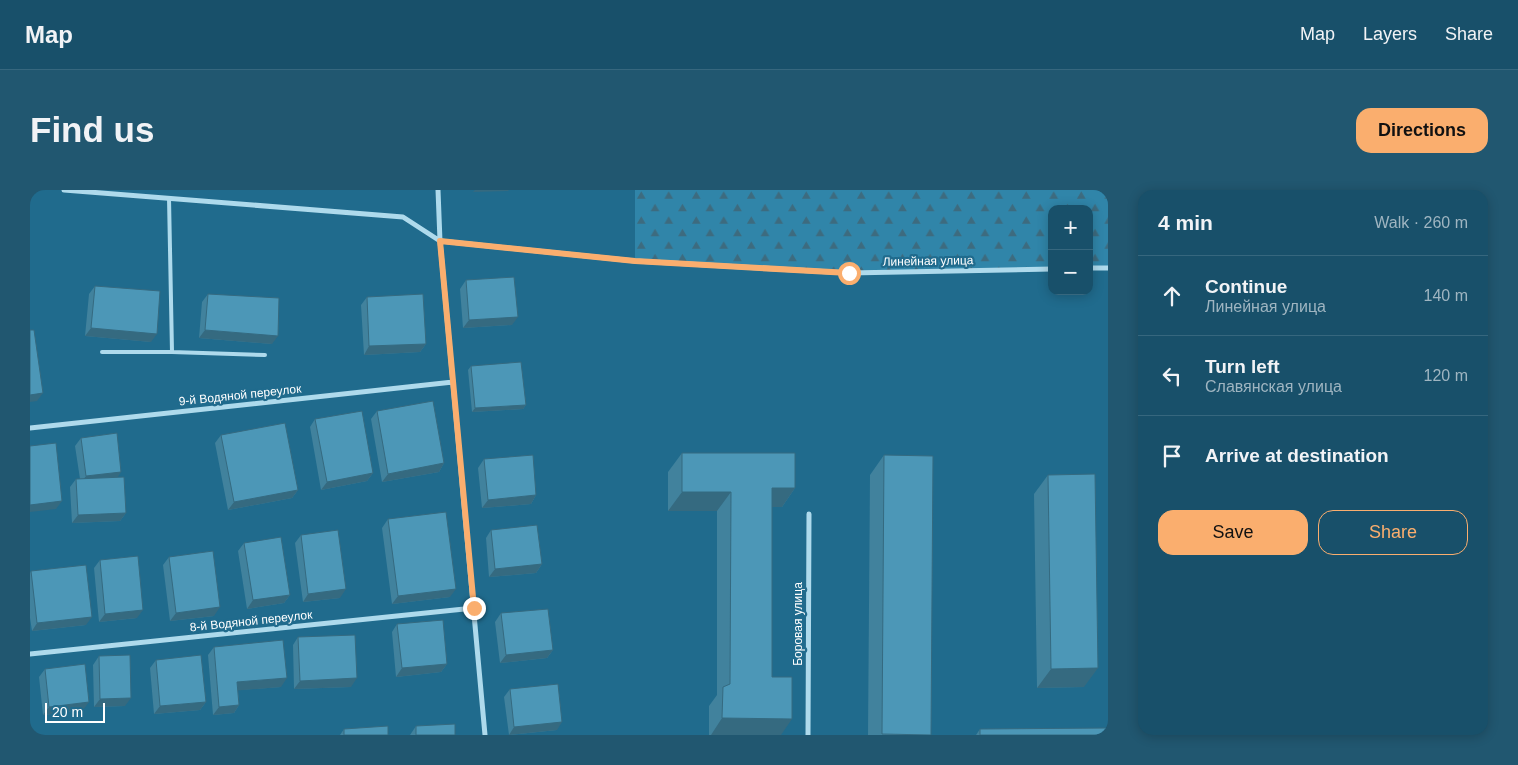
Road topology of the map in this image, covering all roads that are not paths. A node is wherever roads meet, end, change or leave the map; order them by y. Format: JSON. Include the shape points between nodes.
{"nodes":[{"id":1,"x":64,"y":190,"type":"edge"},
{"id":2,"x":438,"y":190,"type":"edge"},
{"id":3,"x":95,"y":191,"type":"edge"},
{"id":4,"x":169,"y":198,"type":"junction"},
{"id":5,"x":440,"y":241,"type":"junction"},
{"id":6,"x":1093,"y":268,"type":"edge"},
{"id":7,"x":1108,"y":268,"type":"edge"},
{"id":8,"x":1048,"y":269,"type":"edge"},
{"id":9,"x":102,"y":352,"type":"dead end"},
{"id":10,"x":172,"y":352,"type":"junction"},
{"id":11,"x":265,"y":355,"type":"dead end"},
{"id":12,"x":453,"y":382,"type":"junction"},
{"id":13,"x":30,"y":428,"type":"edge"},
{"id":14,"x":809,"y":514,"type":"dead end"},
{"id":15,"x":474,"y":608,"type":"junction"},
{"id":16,"x":30,"y":654,"type":"edge"},
{"id":17,"x":485,"y":735,"type":"edge"},
{"id":18,"x":808,"y":735,"type":"edge"}],
"edges":[{"from":1,"to":3,"type":"street","name":"Линейная улица"},
{"from":2,"to":5,"type":"street"},
{"from":3,"to":4,"type":"street","name":"Линейная улица"},
{"from":4,"to":5,"type":"street","name":"Линейная улица","via":[[403,217]]},
{"from":4,"to":10,"type":"lane"},
{"from":5,"to":8,"type":"street","name":"Линейная улица","via":[[635,261],[849,273]]},
{"from":5,"to":12,"type":"street"},
{"from":6,"to":7,"type":"street"},
{"from":9,"to":10,"type":"lane"},
{"from":10,"to":11,"type":"lane"},
{"from":12,"to":13,"type":"street","name":"9-й Водяной переулок"},
{"from":12,"to":15,"type":"street"},
{"from":14,"to":18,"type":"street","name":"Боровая улица"},
{"from":15,"to":16,"type":"street","name":"8-й Водяной переулок"},
{"from":15,"to":17,"type":"street"}]}
